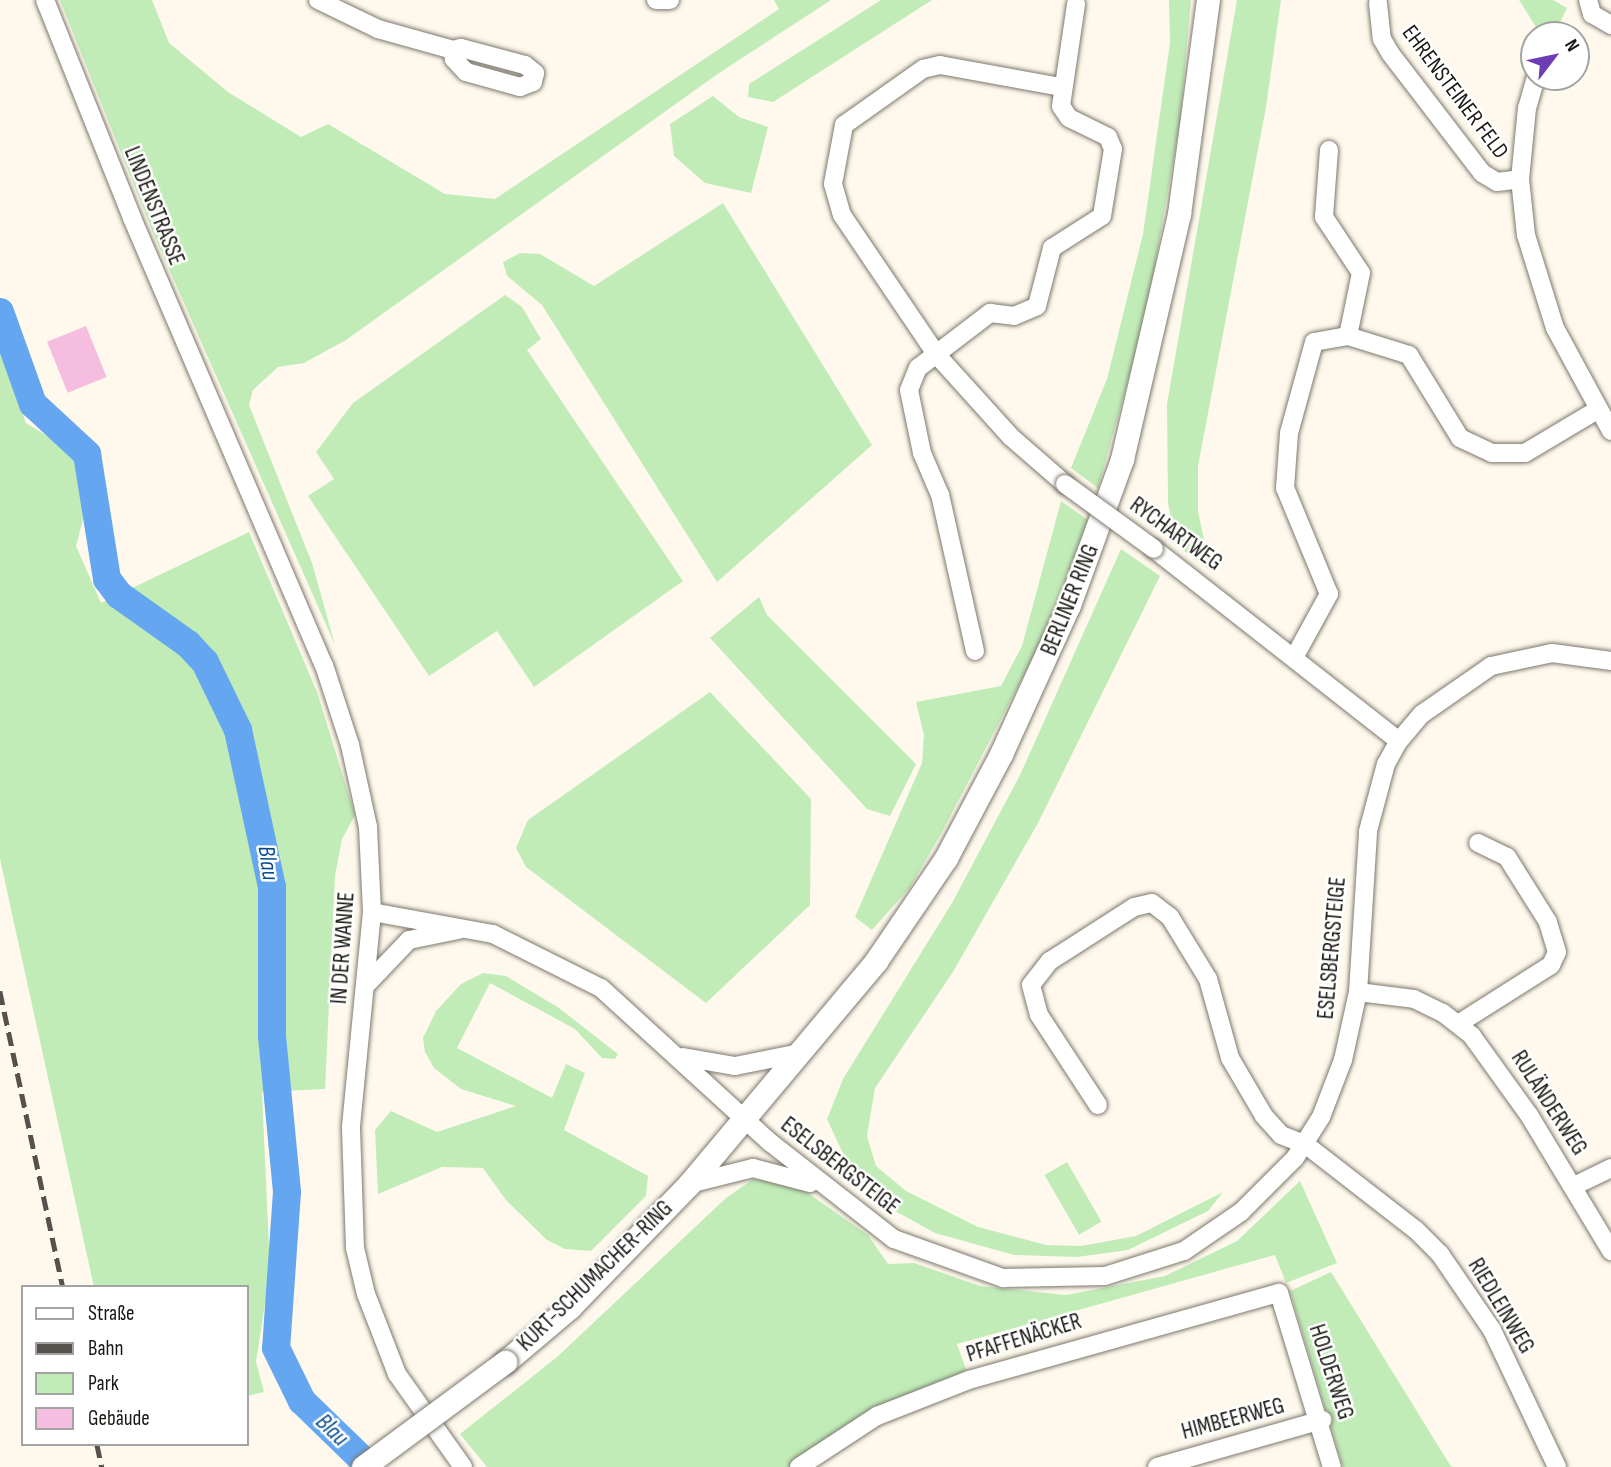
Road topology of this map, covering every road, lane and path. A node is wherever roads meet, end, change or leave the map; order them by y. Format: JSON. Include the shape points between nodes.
{"nodes":[{"id":1,"x":45,"y":0,"type":"edge"},
{"id":2,"x":318,"y":0,"type":"edge"},
{"id":3,"x":656,"y":0,"type":"edge"},
{"id":4,"x":670,"y":0,"type":"edge"},
{"id":5,"x":1208,"y":0,"type":"edge"},
{"id":6,"x":1378,"y":3,"type":"dead end"},
{"id":7,"x":1584,"y":3,"type":"edge"},
{"id":8,"x":1076,"y":4,"type":"dead end"},
{"id":9,"x":1611,"y":25,"type":"edge"},
{"id":10,"x":453,"y":50,"type":"dead end"},
{"id":11,"x":1061,"y":87,"type":"junction"},
{"id":12,"x":1532,"y":91,"type":"edge"},
{"id":13,"x":1329,"y":150,"type":"dead end"},
{"id":14,"x":1520,"y":179,"type":"junction"},
{"id":15,"x":1348,"y":336,"type":"junction"},
{"id":16,"x":936,"y":354,"type":"junction"},
{"id":17,"x":1597,"y":410,"type":"junction"},
{"id":18,"x":223,"y":429,"type":"joint"},
{"id":19,"x":1611,"y":431,"type":"edge"},
{"id":20,"x":975,"y":651,"type":"dead end"},
{"id":21,"x":1295,"y":656,"type":"junction"},
{"id":22,"x":1611,"y":661,"type":"edge"},
{"id":23,"x":1399,"y":741,"type":"junction"},
{"id":24,"x":1478,"y":843,"type":"dead end"},
{"id":25,"x":372,"y":912,"type":"junction"},
{"id":26,"x":479,"y":930,"type":"junction"},
{"id":27,"x":367,"y":984,"type":"junction"},
{"id":28,"x":1358,"y":992,"type":"junction"},
{"id":29,"x":1458,"y":1024,"type":"junction"},
{"id":30,"x":800,"y":1053,"type":"junction"},
{"id":31,"x":679,"y":1056,"type":"junction"},
{"id":32,"x":1098,"y":1105,"type":"dead end"},
{"id":33,"x":744,"y":1120,"type":"junction"},
{"id":34,"x":1305,"y":1144,"type":"junction"},
{"id":35,"x":1611,"y":1168,"type":"edge"},
{"id":36,"x":689,"y":1184,"type":"junction"},
{"id":37,"x":1574,"y":1186,"type":"junction"},
{"id":38,"x":834,"y":1197,"type":"junction"},
{"id":39,"x":1611,"y":1251,"type":"edge"},
{"id":40,"x":1279,"y":1293,"type":"joint"},
{"id":41,"x":1322,"y":1420,"type":"junction"},
{"id":42,"x":363,"y":1467,"type":"edge"},
{"id":43,"x":463,"y":1467,"type":"edge"},
{"id":44,"x":799,"y":1467,"type":"edge"},
{"id":45,"x":1157,"y":1467,"type":"edge"},
{"id":46,"x":1332,"y":1467,"type":"edge"},
{"id":47,"x":1557,"y":1467,"type":"edge"}],
"edges":[{"from":1,"to":18,"type":"street","name":"LINDENSTRASSE"},
{"from":2,"to":10,"type":"street","via":[[378,29]]},
{"from":3,"to":4,"type":"street"},
{"from":5,"to":30,"type":"main road","name":"BERLINER RING","via":[[1179,214],[1148,361],[1122,459],[1069,605],[1028,700],[946,858],[883,952]]},
{"from":6,"to":14,"type":"street","name":"EHRENSTEINER FELD","via":[[1382,39],[1390,53],[1482,173],[1497,182]]},
{"from":7,"to":9,"type":"street"},
{"from":8,"to":11,"type":"street"},
{"from":11,"to":16,"type":"street","via":[[1061,106],[1069,118],[1100,130],[1113,149],[1102,216],[1052,248],[1037,306],[1014,316],[990,313]]},
{"from":11,"to":16,"type":"street","name":"RYCHARTWEG","via":[[930,66],[856,114],[838,136],[833,184],[842,215]]},
{"from":12,"to":14,"type":"street","name":"EHRENSTEINER FELD"},
{"from":13,"to":15,"type":"street","via":[[1324,217],[1361,273]]},
{"from":14,"to":17,"type":"street","name":"EHRENSTEINER FELD","via":[[1527,235],[1544,297]]},
{"from":15,"to":17,"type":"street","via":[[1409,355],[1460,438],[1475,449],[1518,456]]},
{"from":15,"to":21,"type":"street","via":[[1325,336],[1307,354],[1283,463],[1290,506],[1329,593]]},
{"from":16,"to":20,"type":"street","via":[[911,377],[909,390],[922,453],[940,495]]},
{"from":16,"to":21,"type":"street","name":"RYCHARTWEG","bridge":true,"via":[[1011,437],[1065,484]]},
{"from":17,"to":19,"type":"street","name":"EHRENSTEINER FELD"},
{"from":18,"to":25,"type":"street","name":"IN DER WANNE","via":[[339,705],[368,827]]},
{"from":21,"to":23,"type":"street","name":"RYCHARTWEG"},
{"from":22,"to":23,"type":"street","name":"ESELSBERGSTEIGE","via":[[1552,653],[1491,666],[1422,714]]},
{"from":23,"to":28,"type":"street","name":"ESELSBERGSTEIGE","via":[[1385,764],[1368,831]]},
{"from":24,"to":29,"type":"street","via":[[1507,857],[1548,922],[1557,952],[1551,965]]},
{"from":25,"to":26,"type":"street","name":"ESELSBERGSTEIGE"},
{"from":25,"to":27,"type":"street","name":"IN DER WANNE"},
{"from":26,"to":27,"type":"street","via":[[450,930],[409,940]]},
{"from":26,"to":31,"type":"street","name":"ESELSBERGSTEIGE","via":[[538,953],[593,983]]},
{"from":27,"to":43,"type":"street","name":"IN DER WANNE","via":[[351,1128],[355,1248],[366,1294],[397,1374]]},
{"from":28,"to":29,"type":"street","name":"RULÄNDERWEG","via":[[1415,999]]},
{"from":28,"to":34,"type":"street","name":"ESELSBERGSTEIGE","via":[[1334,1090]]},
{"from":29,"to":37,"type":"street","name":"RULÄNDERWEG","via":[[1493,1062]]},
{"from":30,"to":31,"type":"street","via":[[734,1066]]},
{"from":30,"to":33,"type":"main road","name":"BERLINER RING"},
{"from":31,"to":33,"type":"street","name":"ESELSBERGSTEIGE"},
{"from":32,"to":34,"type":"street","name":"RIEDLEINWEG","via":[[1039,1015],[1031,985],[1050,961],[1134,907],[1152,903],[1170,917],[1204,972],[1230,1058],[1264,1116],[1281,1135]]},
{"from":33,"to":36,"type":"main road","name":"KURT-SCHUMACHER-RING"},
{"from":33,"to":38,"type":"street","name":"ESELSBERGSTEIGE"},
{"from":34,"to":38,"type":"street","name":"ESELSBERGSTEIGE","via":[[1260,1197],[1212,1234],[1159,1261],[1105,1276],[1037,1280],[964,1268],[894,1239]]},
{"from":34,"to":47,"type":"street","name":"RIEDLEINWEG","via":[[1416,1230],[1464,1285],[1492,1330]]},
{"from":35,"to":37,"type":"street"},
{"from":36,"to":38,"type":"street","via":[[726,1171],[762,1168],[793,1175]]},
{"from":36,"to":42,"type":"main road","name":"KURT-SCHUMACHER-RING","bridge":true,"via":[[570,1307],[505,1363]]},
{"from":37,"to":39,"type":"street","name":"RULÄNDERWEG"},
{"from":40,"to":41,"type":"street","name":"HOLDERWEG"},
{"from":40,"to":44,"type":"street","name":"PFAFFENÄCKER","via":[[969,1380],[877,1416]]},
{"from":41,"to":45,"type":"street","name":"HIMBEERWEG"},
{"from":41,"to":46,"type":"street","name":"HOLDERWEG"}]}
